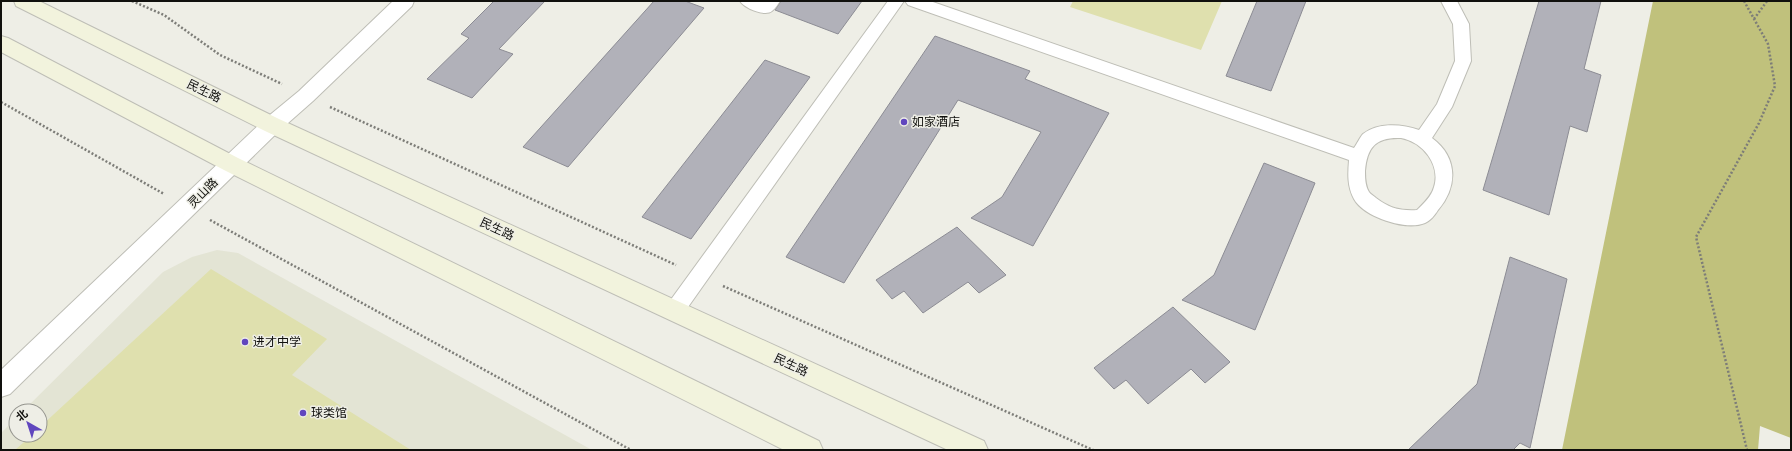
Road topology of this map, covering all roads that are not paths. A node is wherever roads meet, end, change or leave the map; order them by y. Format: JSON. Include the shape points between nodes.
{"nodes":[{"id":1,"x":23,"y":1,"type":"edge"},
{"id":2,"x":405,"y":1,"type":"edge"},
{"id":3,"x":748,"y":1,"type":"edge"},
{"id":4,"x":772,"y":1,"type":"edge"},
{"id":5,"x":896,"y":1,"type":"edge"},
{"id":6,"x":913,"y":1,"type":"edge"},
{"id":7,"x":1449,"y":1,"type":"edge"},
{"id":8,"x":1,"y":43,"type":"edge"},
{"id":9,"x":272,"y":125,"type":"junction"},
{"id":10,"x":1422,"y":139,"type":"junction"},
{"id":11,"x":1358,"y":156,"type":"junction"},
{"id":12,"x":231,"y":164,"type":"junction"},
{"id":13,"x":674,"y":311,"type":"junction"},
{"id":14,"x":1,"y":386,"type":"edge"},
{"id":15,"x":810,"y":450,"type":"edge"},
{"id":16,"x":974,"y":450,"type":"edge"}],
"edges":[{"from":1,"to":9,"type":"main road","name":"民生路"},
{"from":2,"to":9,"type":"street","name":"灵山路"},
{"from":3,"to":4,"type":"lane","via":[[766,8]]},
{"from":5,"to":13,"type":"lane"},
{"from":6,"to":11,"type":"lane"},
{"from":7,"to":10,"type":"lane","via":[[1461,24],[1463,61],[1444,107]]},
{"from":8,"to":12,"type":"main road"},
{"from":9,"to":12,"type":"street","name":"灵山路"},
{"from":9,"to":13,"type":"main road","name":"民生路"},
{"from":10,"to":11,"type":"lane","via":[[1403,132],[1384,132],[1368,139]]},
{"from":10,"to":11,"type":"lane","via":[[1437,153],[1445,170],[1443,187],[1434,205],[1421,217],[1402,218],[1380,211],[1361,196],[1356,179]]},
{"from":12,"to":14,"type":"street","name":"灵山路"},
{"from":12,"to":15,"type":"main road"},
{"from":13,"to":16,"type":"main road","name":"民生路"}]}
